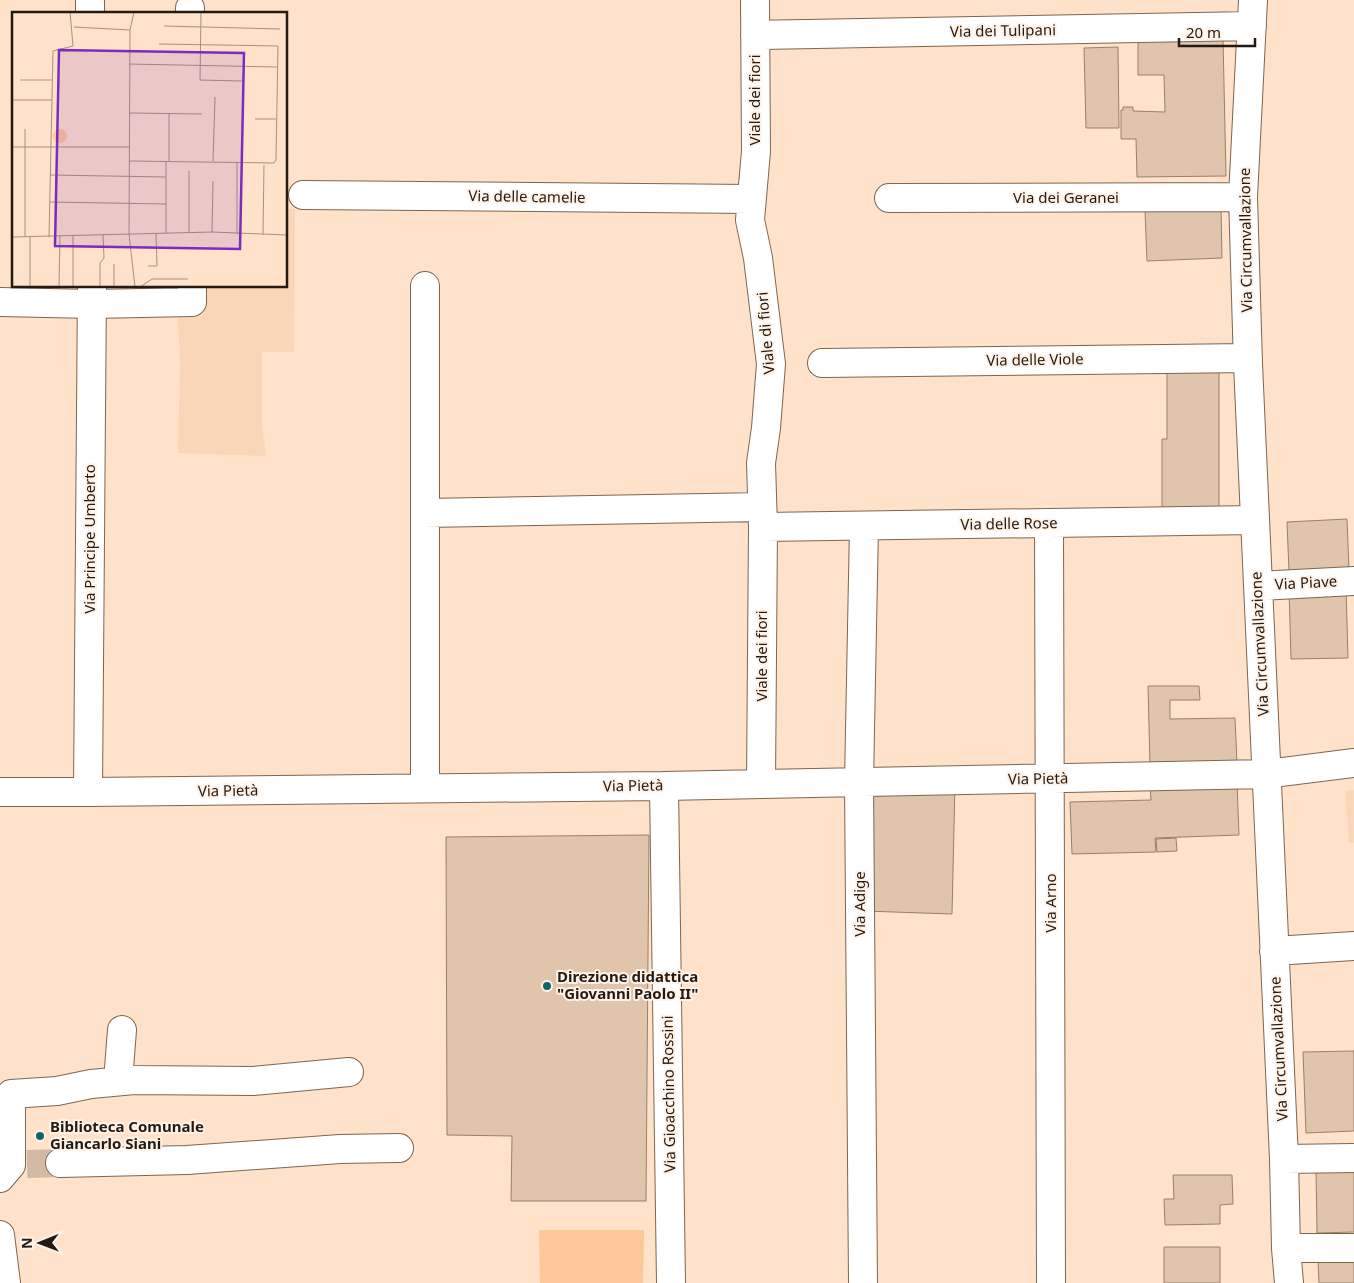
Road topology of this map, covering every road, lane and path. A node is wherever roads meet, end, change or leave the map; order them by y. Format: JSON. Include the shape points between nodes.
{"nodes":[{"id":1,"x":755,"y":0,"type":"edge"},
{"id":2,"x":1252,"y":11,"type":"edge"},
{"id":3,"x":754,"y":35,"type":"junction"},
{"id":4,"x":303,"y":194,"type":"dead end"},
{"id":5,"x":1243,"y":197,"type":"junction"},
{"id":6,"x":889,"y":198,"type":"dead end"},
{"id":7,"x":752,"y":199,"type":"junction"},
{"id":8,"x":425,"y":286,"type":"dead end"},
{"id":9,"x":192,"y":288,"type":"edge"},
{"id":10,"x":92,"y":295,"type":"edge"},
{"id":11,"x":0,"y":302,"type":"edge"},
{"id":12,"x":1248,"y":358,"type":"junction"},
{"id":13,"x":822,"y":363,"type":"dead end"},
{"id":14,"x":425,"y":513,"type":"junction"},
{"id":15,"x":762,"y":517,"type":"junction"},
{"id":16,"x":1255,"y":520,"type":"junction"},
{"id":17,"x":1049,"y":523,"type":"junction"},
{"id":18,"x":864,"y":526,"type":"junction"},
{"id":19,"x":1354,"y":581,"type":"edge"},
{"id":20,"x":1258,"y":586,"type":"junction"},
{"id":21,"x":1354,"y":763,"type":"edge"},
{"id":22,"x":1266,"y":774,"type":"junction"},
{"id":23,"x":1050,"y":778,"type":"junction"},
{"id":24,"x":859,"y":782,"type":"junction"},
{"id":25,"x":761,"y":784,"type":"junction"},
{"id":26,"x":664,"y":786,"type":"junction"},
{"id":27,"x":425,"y":788,"type":"junction"},
{"id":28,"x":0,"y":792,"type":"edge"},
{"id":29,"x":88,"y":792,"type":"junction"},
{"id":30,"x":1354,"y":946,"type":"edge"},
{"id":31,"x":1274,"y":951,"type":"junction"},
{"id":32,"x":122,"y":1030,"type":"dead end"},
{"id":33,"x":349,"y":1072,"type":"dead end"},
{"id":34,"x":118,"y":1081,"type":"junction"},
{"id":35,"x":399,"y":1148,"type":"dead end"},
{"id":36,"x":1354,"y":1158,"type":"edge"},
{"id":37,"x":1284,"y":1159,"type":"junction"},
{"id":38,"x":60,"y":1163,"type":"tunnel mouth"},
{"id":39,"x":12,"y":1169,"type":"edge"},
{"id":40,"x":0,"y":1235,"type":"edge"},
{"id":41,"x":1286,"y":1248,"type":"junction"},
{"id":42,"x":1354,"y":1248,"type":"edge"},
{"id":43,"x":6,"y":1283,"type":"edge"},
{"id":44,"x":671,"y":1283,"type":"edge"},
{"id":45,"x":863,"y":1283,"type":"edge"},
{"id":46,"x":1051,"y":1283,"type":"edge"},
{"id":47,"x":1289,"y":1283,"type":"edge"}],
"edges":[{"from":1,"to":3,"type":"street","name":"Viale dei fiori"},
{"from":2,"to":3,"type":"street","name":"Via dei Tulipani"},
{"from":2,"to":5,"type":"street","name":"Via Circumvallazione"},
{"from":3,"to":7,"type":"street","name":"Viale dei fiori","via":[[756,151]]},
{"from":4,"to":7,"type":"street","name":"Via delle camelie"},
{"from":5,"to":6,"type":"street","name":"Via dei Geranei"},
{"from":5,"to":12,"type":"street","name":"Via Circumvallazione"},
{"from":7,"to":15,"type":"street","name":"Viale di fiori","via":[[750,220],[771,364],[761,463]]},
{"from":8,"to":14,"type":"street"},
{"from":9,"to":10,"type":"street","via":[[192,302]]},
{"from":10,"to":11,"type":"street"},
{"from":10,"to":29,"type":"street","name":"Via Principe Umberto"},
{"from":12,"to":13,"type":"street","name":"Via delle Viole"},
{"from":12,"to":16,"type":"street","name":"Via Circumvallazione"},
{"from":14,"to":15,"type":"street","name":"Via delle Rose"},
{"from":14,"to":27,"type":"street"},
{"from":15,"to":18,"type":"street","name":"Via delle Rose"},
{"from":15,"to":25,"type":"street","name":"Viale dei fiori"},
{"from":16,"to":17,"type":"street","name":"Via delle Rose"},
{"from":16,"to":20,"type":"street","name":"Via Circumvallazione"},
{"from":17,"to":18,"type":"street","name":"Via delle Rose"},
{"from":17,"to":23,"type":"street","name":"Via Arno"},
{"from":18,"to":24,"type":"street","name":"Via Adige"},
{"from":19,"to":20,"type":"street","name":"Via Piave"},
{"from":20,"to":22,"type":"street","name":"Via Circumvallazione"},
{"from":21,"to":22,"type":"street","name":"Via Pietà"},
{"from":22,"to":23,"type":"street","name":"Via Pietà"},
{"from":22,"to":31,"type":"street","name":"Via Circumvallazione"},
{"from":23,"to":24,"type":"street","name":"Via Pietà"},
{"from":23,"to":46,"type":"street","name":"Via Arno"},
{"from":24,"to":25,"type":"street","name":"Via Pietà"},
{"from":24,"to":45,"type":"street","name":"Via Adige"},
{"from":25,"to":26,"type":"street","name":"Via Pietà"},
{"from":26,"to":27,"type":"street","name":"Via Pietà"},
{"from":26,"to":44,"type":"street","name":"Via Gioacchino Rossini"},
{"from":27,"to":29,"type":"street","name":"Via Pietà"},
{"from":28,"to":29,"type":"street","name":"Via Pietà"},
{"from":30,"to":31,"type":"street"},
{"from":31,"to":37,"type":"street","name":"Via Circumvallazione"},
{"from":32,"to":34,"type":"street"},
{"from":33,"to":34,"type":"street","via":[[253,1081]]},
{"from":34,"to":39,"type":"street","via":[[57,1091],[11,1094]]},
{"from":35,"to":38,"type":"street","via":[[187,1160]]},
{"from":36,"to":37,"type":"street"},
{"from":37,"to":41,"type":"street","name":"Via Circumvallazione"},
{"from":40,"to":43,"type":"street"},
{"from":41,"to":42,"type":"street"},
{"from":41,"to":47,"type":"street","name":"Via Circumvallazione"}]}
